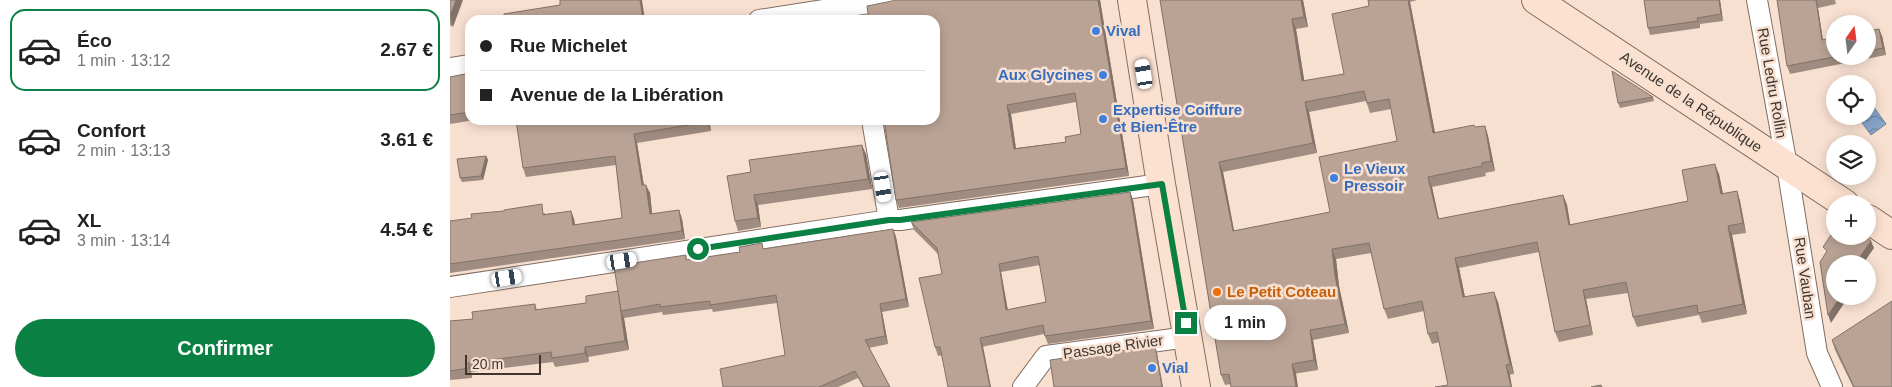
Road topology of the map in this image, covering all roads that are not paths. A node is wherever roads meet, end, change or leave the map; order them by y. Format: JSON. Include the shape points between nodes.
{"nodes":[{"id":1,"x":888,"y":0,"type":"edge"},
{"id":2,"x":1132,"y":0,"type":"edge"},
{"id":3,"x":1536,"y":0,"type":"edge"},
{"id":4,"x":1756,"y":0,"type":"edge"},
{"id":5,"x":854,"y":8,"type":"edge"},
{"id":6,"x":799,"y":15,"type":"edge"},
{"id":7,"x":465,"y":66,"type":"edge"},
{"id":8,"x":450,"y":68,"type":"edge"},
{"id":9,"x":873,"y":125,"type":"edge"},
{"id":10,"x":1787,"y":166,"type":"junction"},
{"id":11,"x":1162,"y":184,"type":"junction"},
{"id":12,"x":1831,"y":195,"type":"edge"},
{"id":13,"x":889,"y":220,"type":"junction"},
{"id":14,"x":1876,"y":224,"type":"edge"},
{"id":15,"x":1892,"y":235,"type":"edge"},
{"id":16,"x":450,"y":287,"type":"edge"},
{"id":17,"x":1188,"y":336,"type":"junction"},
{"id":18,"x":1023,"y":387,"type":"edge"},
{"id":19,"x":1196,"y":387,"type":"edge"},
{"id":20,"x":1832,"y":387,"type":"edge"}],
"edges":[{"from":1,"to":5,"type":"street"},
{"from":2,"to":11,"type":"street"},
{"from":3,"to":10,"type":"street","name":"Avenue de la République"},
{"from":4,"to":10,"type":"street","name":"Rue Ledru Rollin"},
{"from":5,"to":6,"type":"street"},
{"from":7,"to":8,"type":"street"},
{"from":9,"to":13,"type":"street"},
{"from":10,"to":12,"type":"street","name":"Avenue de la République"},
{"from":10,"to":20,"type":"street","name":"Rue Vauban","via":[[1816,353]]},
{"from":11,"to":13,"type":"street"},
{"from":11,"to":17,"type":"street"},
{"from":13,"to":16,"type":"street"},
{"from":14,"to":15,"type":"street"},
{"from":17,"to":18,"type":"street","name":"Passage Rivier","via":[[1046,356]]},
{"from":17,"to":19,"type":"street"}]}
